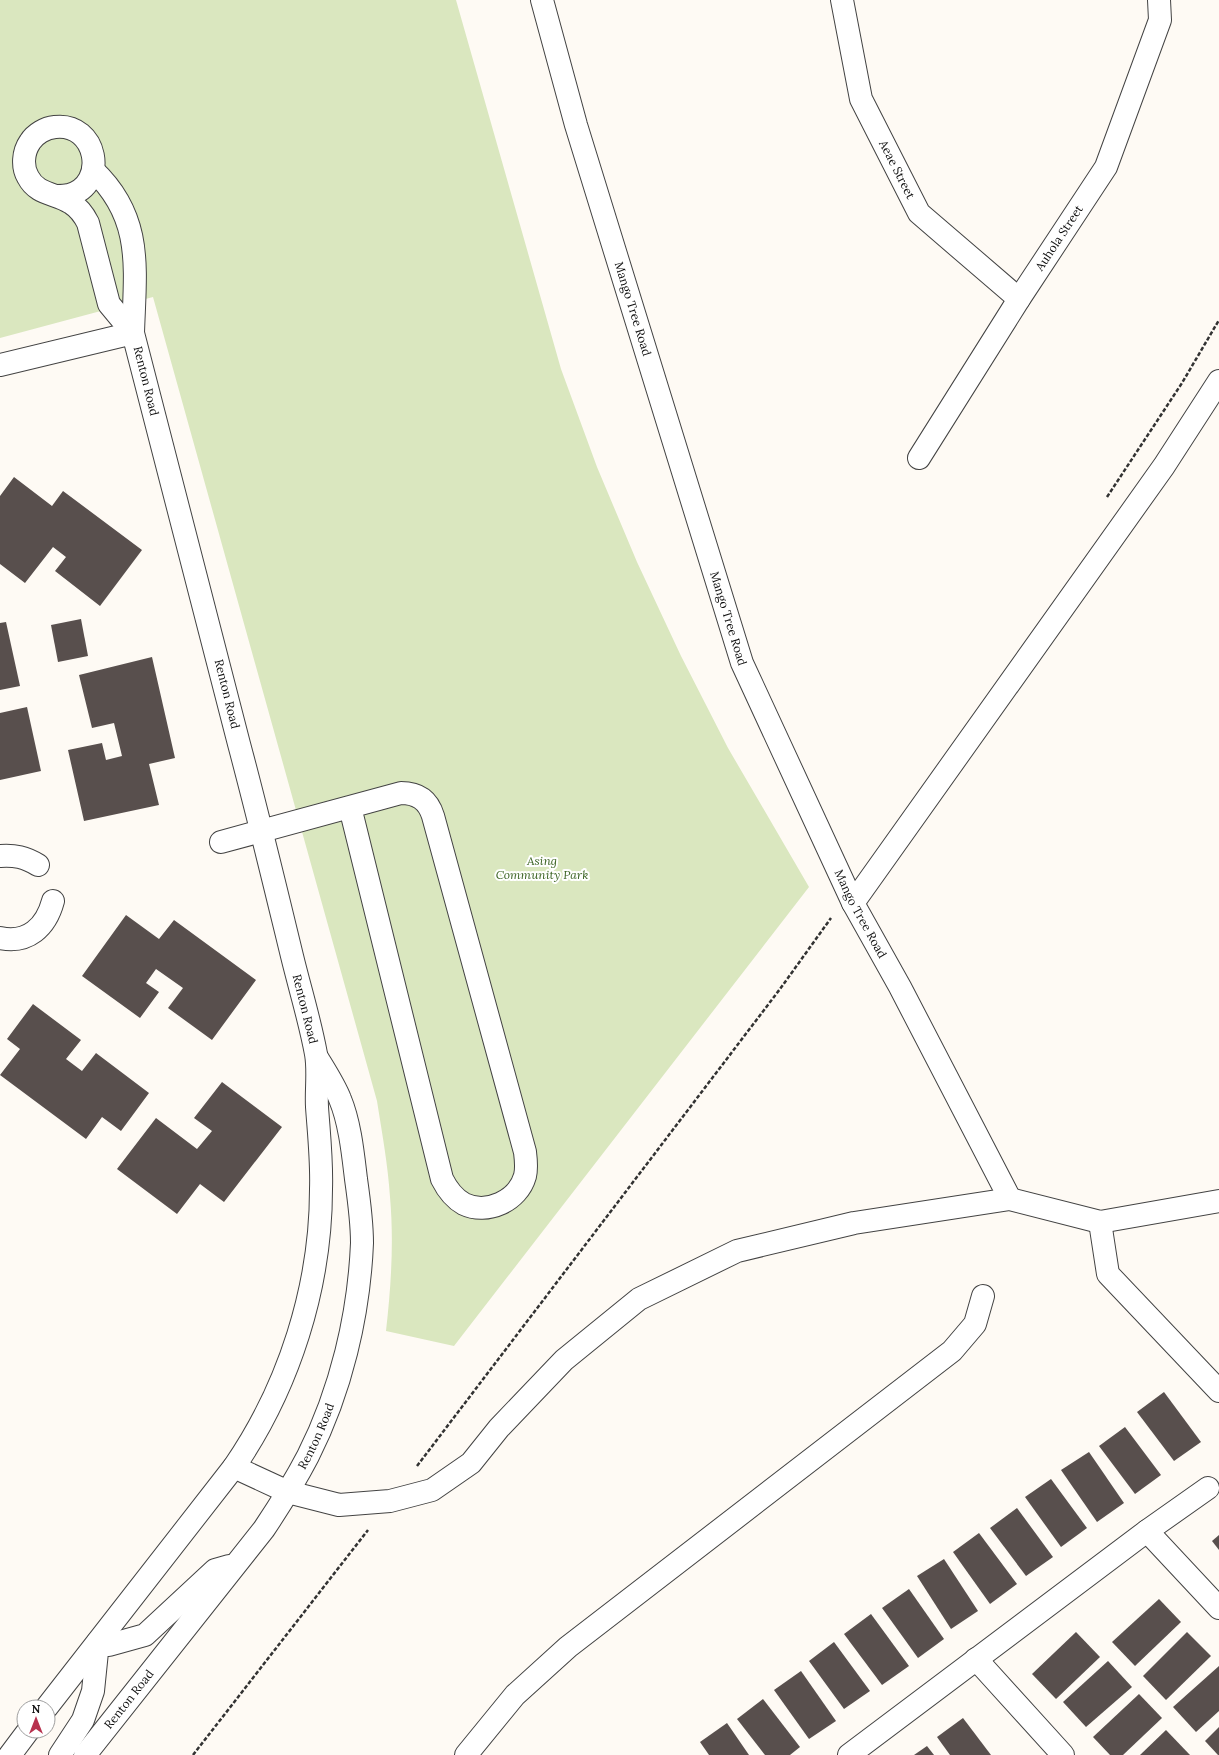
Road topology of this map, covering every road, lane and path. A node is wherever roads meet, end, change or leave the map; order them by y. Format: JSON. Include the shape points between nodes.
{"nodes":[{"id":1,"x":542,"y":0,"type":"edge"},
{"id":2,"x":842,"y":0,"type":"edge"},
{"id":3,"x":1159,"y":0,"type":"edge"},
{"id":4,"x":93,"y":170,"type":"junction"},
{"id":5,"x":57,"y":196,"type":"junction"},
{"id":6,"x":1019,"y":299,"type":"junction"},
{"id":7,"x":1219,"y":320,"type":"edge"},
{"id":8,"x":133,"y":333,"type":"junction"},
{"id":9,"x":0,"y":365,"type":"edge"},
{"id":10,"x":1219,"y":381,"type":"edge"},
{"id":11,"x":918,"y":458,"type":"dead end"},
{"id":12,"x":1104,"y":502,"type":"dead end"},
{"id":13,"x":350,"y":807,"type":"junction"},
{"id":14,"x":262,"y":831,"type":"junction"},
{"id":15,"x":221,"y":842,"type":"dead end"},
{"id":16,"x":0,"y":856,"type":"edge"},
{"id":17,"x":38,"y":865,"type":"dead end"},
{"id":18,"x":851,"y":898,"type":"junction"},
{"id":19,"x":53,"y":901,"type":"dead end"},
{"id":20,"x":0,"y":938,"type":"edge"},
{"id":21,"x":317,"y":1057,"type":"junction"},
{"id":22,"x":1010,"y":1198,"type":"junction"},
{"id":23,"x":1219,"y":1201,"type":"edge"},
{"id":24,"x":1100,"y":1222,"type":"junction"},
{"id":25,"x":983,"y":1296,"type":"dead end"},
{"id":26,"x":1219,"y":1391,"type":"edge"},
{"id":27,"x":234,"y":1467,"type":"junction"},
{"id":28,"x":414,"y":1469,"type":"dead end"},
{"id":29,"x":1208,"y":1488,"type":"dead end"},
{"id":30,"x":288,"y":1492,"type":"junction"},
{"id":31,"x":390,"y":1501,"type":"junction"},
{"id":32,"x":1147,"y":1531,"type":"junction"},
{"id":33,"x":238,"y":1563,"type":"junction"},
{"id":34,"x":1219,"y":1608,"type":"edge"},
{"id":35,"x":98,"y":1642,"type":"junction"},
{"id":36,"x":976,"y":1659,"type":"junction"},
{"id":37,"x":53,"y":1699,"type":"edge"},
{"id":38,"x":22,"y":1739,"type":"edge"},
{"id":39,"x":10,"y":1755,"type":"edge"},
{"id":40,"x":60,"y":1755,"type":"edge"},
{"id":41,"x":85,"y":1755,"type":"edge"},
{"id":42,"x":193,"y":1755,"type":"edge"},
{"id":43,"x":466,"y":1755,"type":"edge"},
{"id":44,"x":849,"y":1755,"type":"edge"},
{"id":45,"x":1063,"y":1755,"type":"edge"}],
"edges":[{"from":1,"to":18,"type":"street","name":"Mango Tree Road","via":[[576,125],[742,663]]},
{"from":2,"to":6,"type":"street","name":"Aeae Street","via":[[861,99],[918,213]]},
{"from":3,"to":6,"type":"street","name":"Auhola Street","via":[[1160,20],[1106,167]]},
{"from":4,"to":5,"type":"street","via":[[88,181],[80,189],[69,195]]},
{"from":4,"to":5,"type":"street","via":[[91,146],[84,136],[61,127],[49,128],[38,133],[25,153],[27,177],[45,193]]},
{"from":4,"to":8,"type":"street","via":[[110,186],[126,216],[135,254]]},
{"from":5,"to":8,"type":"street","via":[[82,212],[88,223],[109,304]]},
{"from":6,"to":11,"type":"street","name":"Auhola Street"},
{"from":7,"to":12,"type":"path"},
{"from":8,"to":9,"type":"street"},
{"from":8,"to":14,"type":"street","name":"Renton Road"},
{"from":10,"to":18,"type":"street","via":[[1164,466]]},
{"from":13,"to":13,"type":"street","via":[[401,793],[410,793],[425,801],[430,808],[524,1152],[526,1164],[519,1188],[511,1198],[500,1204],[489,1207],[465,1204],[451,1194],[442,1179]]},
{"from":13,"to":14,"type":"street"},
{"from":14,"to":15,"type":"street"},
{"from":14,"to":21,"type":"street","name":"Renton Road"},
{"from":16,"to":17,"type":"street","via":[[26,858]]},
{"from":18,"to":22,"type":"street","name":"Mango Tree Road"},
{"from":18,"to":28,"type":"path"},
{"from":19,"to":20,"type":"street","via":[[43,925],[32,933],[20,938]]},
{"from":21,"to":27,"type":"street","name":"Renton Road","via":[[321,1193],[312,1280],[288,1364],[271,1404]]},
{"from":21,"to":30,"type":"street","name":"Renton Road","via":[[340,1100],[352,1145],[362,1242],[358,1289],[340,1374],[326,1414]]},
{"from":22,"to":24,"type":"street"},
{"from":22,"to":31,"type":"street","via":[[854,1223],[730,1254],[639,1299],[564,1360],[499,1428],[471,1463],[432,1490]]},
{"from":23,"to":24,"type":"street"},
{"from":24,"to":26,"type":"street","via":[[1108,1274]]},
{"from":25,"to":43,"type":"street","via":[[976,1324],[952,1351],[568,1647],[515,1695]]},
{"from":27,"to":30,"type":"street"},
{"from":27,"to":35,"type":"street","name":"Renton Road"},
{"from":29,"to":32,"type":"street"},
{"from":30,"to":31,"type":"street","via":[[339,1505]]},
{"from":30,"to":33,"type":"street","name":"Renton Road"},
{"from":31,"to":42,"type":"path"},
{"from":32,"to":34,"type":"street"},
{"from":32,"to":36,"type":"street"},
{"from":33,"to":35,"type":"street","via":[[215,1570],[145,1635],[109,1645]]},
{"from":33,"to":41,"type":"street","name":"Renton Road"},
{"from":35,"to":37,"type":"street","name":"Renton Road"},
{"from":35,"to":40,"type":"street","via":[[92,1691],[83,1720]]},
{"from":36,"to":44,"type":"street"},
{"from":36,"to":45,"type":"street"},
{"from":38,"to":39,"type":"street"}]}
